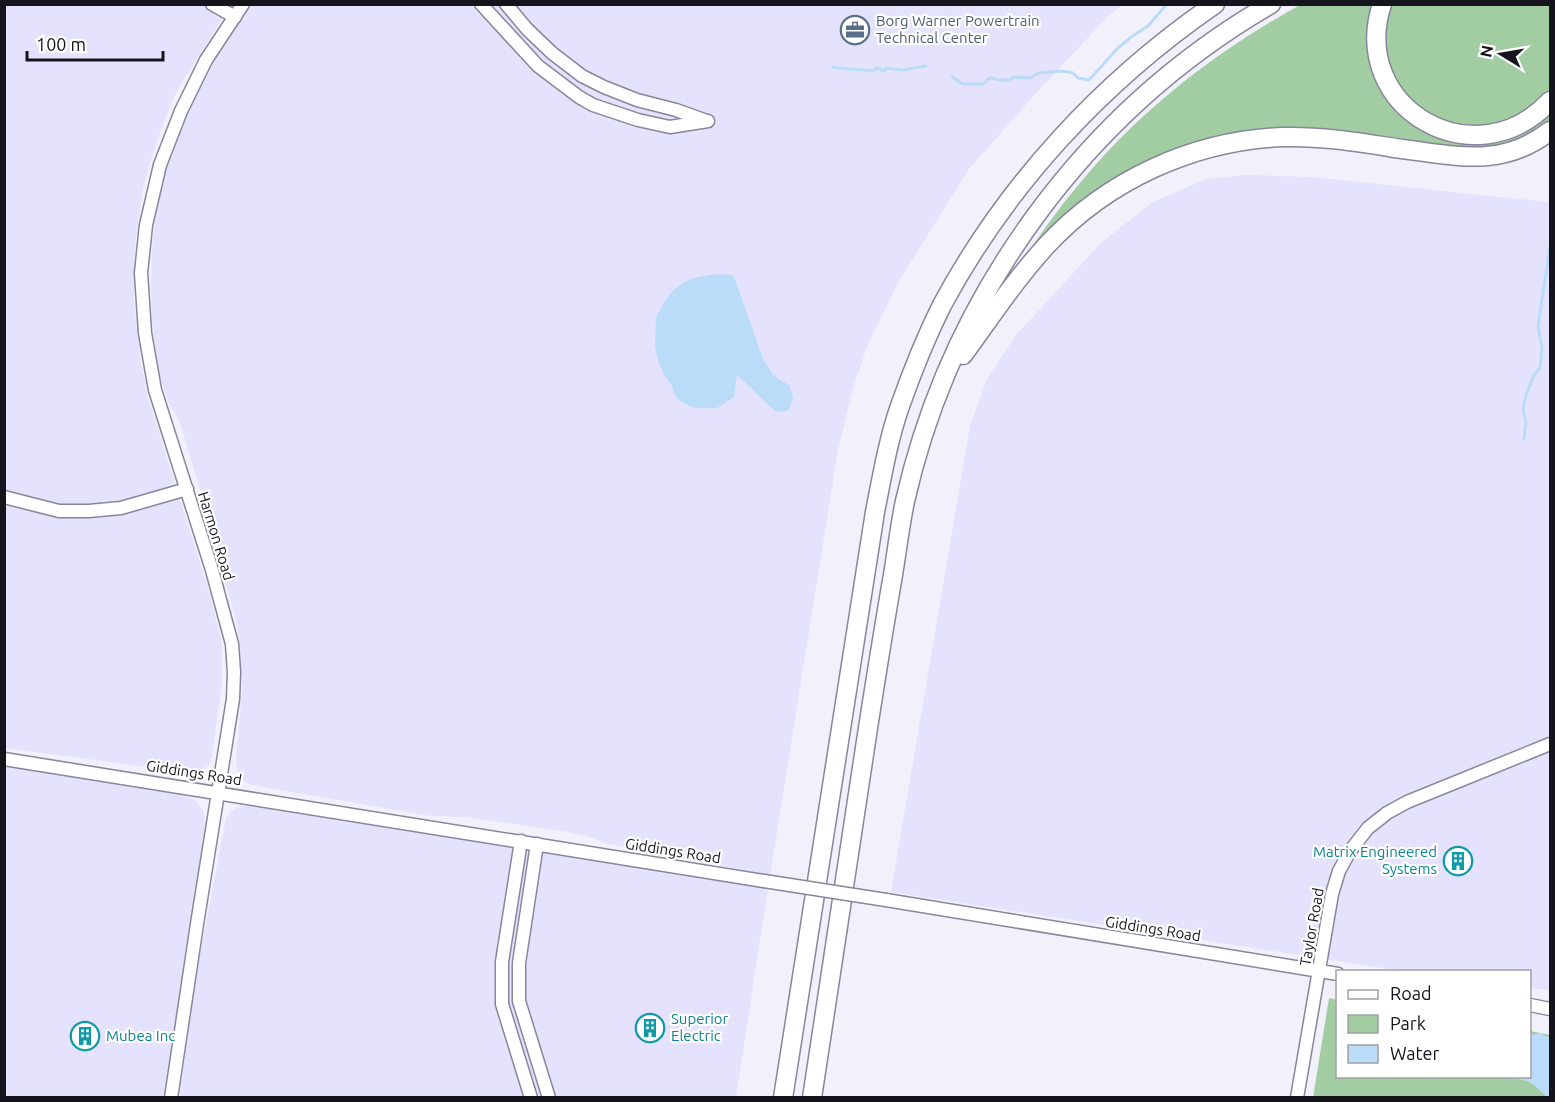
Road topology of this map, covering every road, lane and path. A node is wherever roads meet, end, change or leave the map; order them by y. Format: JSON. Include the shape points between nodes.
{"nodes":[{"id":1,"x":212,"y":4,"type":"edge"},
{"id":2,"x":243,"y":4,"type":"edge"},
{"id":3,"x":481,"y":4,"type":"edge"},
{"id":4,"x":506,"y":4,"type":"edge"},
{"id":5,"x":1215,"y":4,"type":"edge"},
{"id":6,"x":1271,"y":4,"type":"edge"},
{"id":7,"x":1382,"y":4,"type":"edge"},
{"id":8,"x":235,"y":17,"type":"junction"},
{"id":9,"x":1551,"y":101,"type":"edge"},
{"id":10,"x":1551,"y":131,"type":"edge"},
{"id":11,"x":945,"y":377,"type":"junction"},
{"id":12,"x":187,"y":489,"type":"junction"},
{"id":13,"x":4,"y":497,"type":"edge"},
{"id":14,"x":1551,"y":744,"type":"edge"},
{"id":15,"x":4,"y":759,"type":"edge"},
{"id":16,"x":218,"y":792,"type":"junction"},
{"id":17,"x":521,"y":841,"type":"junction"},
{"id":18,"x":537,"y":844,"type":"junction"},
{"id":19,"x":1319,"y":971,"type":"junction"},
{"id":20,"x":1336,"y":974,"type":"edge"},
{"id":21,"x":1531,"y":1005,"type":"edge"},
{"id":22,"x":1551,"y":1009,"type":"edge"},
{"id":23,"x":171,"y":1098,"type":"edge"},
{"id":24,"x":531,"y":1098,"type":"edge"},
{"id":25,"x":549,"y":1098,"type":"edge"},
{"id":26,"x":783,"y":1098,"type":"edge"},
{"id":27,"x":812,"y":1098,"type":"edge"},
{"id":28,"x":1297,"y":1098,"type":"edge"}],
"edges":[{"from":1,"to":8,"type":"street"},
{"from":2,"to":8,"type":"street","name":"Harmon Road"},
{"from":3,"to":4,"type":"street","via":[[538,66],[593,105],[670,127],[708,121],[637,100],[582,76],[552,53]]},
{"from":5,"to":26,"type":"highway","via":[[1115,82],[1069,128],[1001,213],[967,263],[919,357],[899,408],[875,512]]},
{"from":6,"to":11,"type":"highway","via":[[1164,79],[1071,170],[1026,228],[988,288]]},
{"from":7,"to":9,"type":"highway","via":[[1377,41],[1384,75],[1398,98],[1425,122],[1459,134],[1496,133],[1533,117]]},
{"from":8,"to":12,"type":"street","name":"Harmon Road","via":[[206,60],[160,165],[146,225],[141,273],[145,333],[155,390]]},
{"from":10,"to":11,"type":"highway","via":[[1526,147],[1486,157],[1284,137],[1201,150],[1161,165],[1126,182],[1076,217],[1033,261]]},
{"from":11,"to":27,"type":"highway","via":[[905,502]]},
{"from":12,"to":13,"type":"street","via":[[121,508],[89,511],[59,511]]},
{"from":12,"to":16,"type":"street","name":"Harmon Road","via":[[232,644],[233,699]]},
{"from":14,"to":19,"type":"street","name":"Taylor Road","via":[[1401,805],[1368,828],[1337,876]]},
{"from":15,"to":16,"type":"street","name":"Giddings Road"},
{"from":16,"to":17,"type":"street","name":"Giddings Road"},
{"from":16,"to":23,"type":"street","name":"Harmon Road"},
{"from":17,"to":18,"type":"street","name":"Giddings Road"},
{"from":17,"to":24,"type":"street","via":[[502,962],[502,1004]]},
{"from":18,"to":19,"type":"street","name":"Giddings Road","bridge":true},
{"from":18,"to":25,"type":"street","via":[[519,963],[519,1001]]},
{"from":19,"to":20,"type":"street","name":"Giddings Road"},
{"from":19,"to":28,"type":"street","name":"Taylor Road"},
{"from":21,"to":22,"type":"street"}]}
